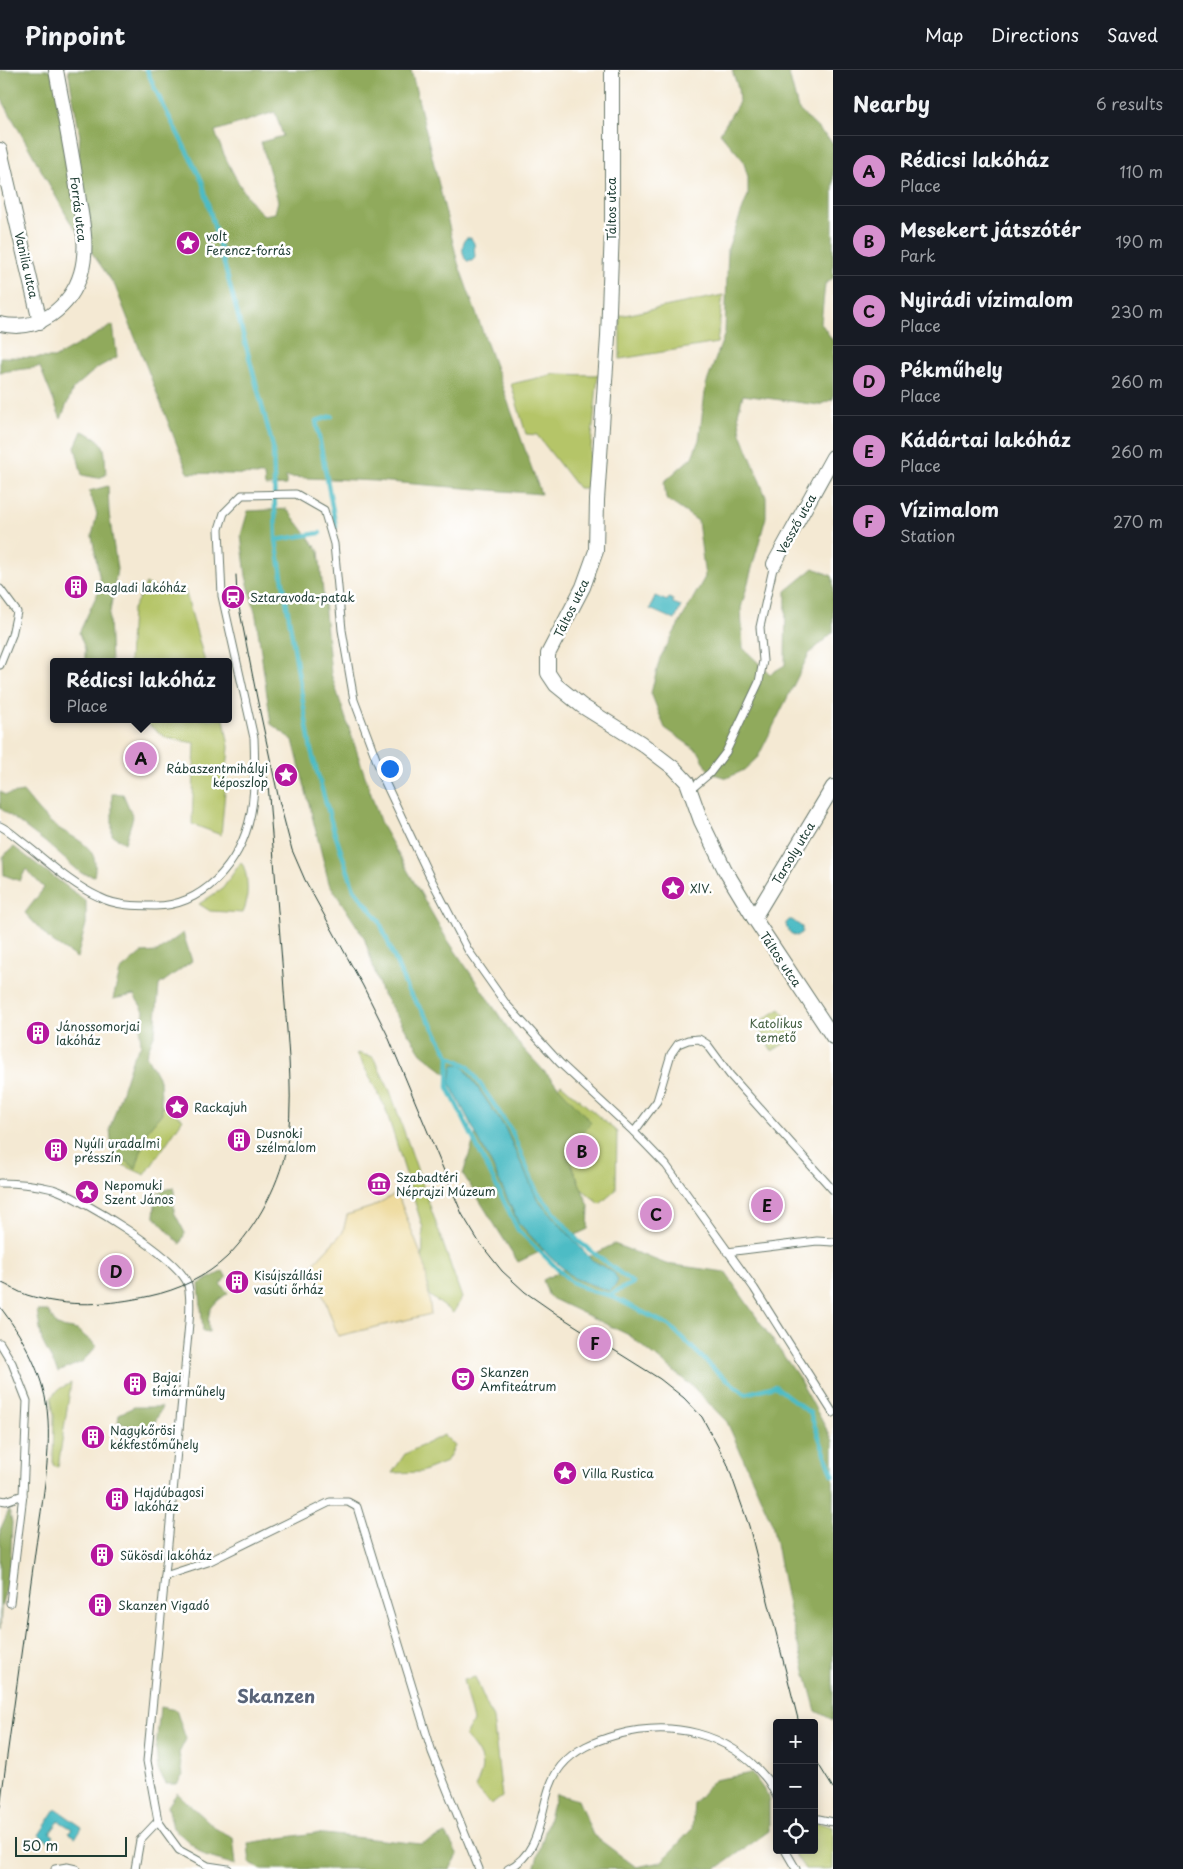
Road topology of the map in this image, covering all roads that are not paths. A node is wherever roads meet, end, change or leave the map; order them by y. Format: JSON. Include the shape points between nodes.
{"nodes":[{"id":1,"x":56,"y":70,"type":"edge"},
{"id":2,"x":612,"y":70,"type":"edge"},
{"id":3,"x":0,"y":150,"type":"edge"},
{"id":4,"x":40,"y":322,"type":"junction"},
{"id":5,"x":0,"y":324,"type":"edge"},
{"id":6,"x":833,"y":457,"type":"edge"},
{"id":7,"x":774,"y":564,"type":"joint"},
{"id":8,"x":0,"y":589,"type":"edge"},
{"id":9,"x":0,"y":664,"type":"edge"},
{"id":10,"x":833,"y":787,"type":"edge"},
{"id":11,"x":690,"y":790,"type":"junction"},
{"id":12,"x":0,"y":826,"type":"edge"},
{"id":13,"x":754,"y":918,"type":"junction"},
{"id":14,"x":833,"y":1037,"type":"edge"},
{"id":15,"x":634,"y":1132,"type":"junction"},
{"id":16,"x":0,"y":1183,"type":"edge"},
{"id":17,"x":833,"y":1190,"type":"edge"},
{"id":18,"x":833,"y":1242,"type":"edge"},
{"id":19,"x":727,"y":1252,"type":"junction"},
{"id":20,"x":0,"y":1343,"type":"edge"},
{"id":21,"x":833,"y":1413,"type":"edge"},
{"id":22,"x":23,"y":1495,"type":"junction"},
{"id":23,"x":0,"y":1500,"type":"edge"},
{"id":24,"x":165,"y":1576,"type":"junction"},
{"id":25,"x":10,"y":1603,"type":"dead end"},
{"id":26,"x":773,"y":1790,"type":"edge"},
{"id":27,"x":818,"y":1819,"type":"edge"},
{"id":28,"x":158,"y":1821,"type":"junction"},
{"id":29,"x":833,"y":1822,"type":"edge"},
{"id":30,"x":787,"y":1854,"type":"edge"},
{"id":31,"x":55,"y":1869,"type":"edge"},
{"id":32,"x":76,"y":1869,"type":"edge"},
{"id":33,"x":134,"y":1869,"type":"edge"},
{"id":34,"x":228,"y":1869,"type":"edge"},
{"id":35,"x":479,"y":1869,"type":"edge"},
{"id":36,"x":508,"y":1869,"type":"edge"},
{"id":37,"x":796,"y":1869,"type":"edge"}],
"edges":[{"from":1,"to":4,"type":"street","name":"Forrás utca","via":[[77,184],[84,250],[81,273],[71,295]]},
{"from":2,"to":11,"type":"street","name":"Táltos utca","via":[[612,229],[596,550],[583,587],[548,654],[548,673],[556,686],[582,706],[675,769]]},
{"from":3,"to":4,"type":"street","name":"Vanilia utca"},
{"from":4,"to":5,"type":"street","name":"Forrás utca","via":[[20,326]]},
{"from":6,"to":7,"type":"street","name":"Vessző utca"},
{"from":7,"to":11,"type":"lane","via":[[760,627],[764,661],[759,682],[726,752]]},
{"from":8,"to":9,"type":"lane","via":[[17,612]]},
{"from":10,"to":13,"type":"street","name":"Tarsoly utca"},
{"from":11,"to":13,"type":"street","name":"Táltos utca","via":[[725,870]]},
{"from":12,"to":15,"type":"lane","via":[[79,887],[101,898],[131,906],[166,906],[187,900],[206,889],[228,867],[244,841],[251,818],[255,761],[254,738],[222,596],[219,529],[224,513],[242,495],[296,494],[324,510],[334,544],[342,630],[354,700],[384,780],[468,950],[506,1004],[560,1063]]},
{"from":13,"to":14,"type":"street","name":"Táltos utca"},
{"from":15,"to":17,"type":"lane","via":[[657,1101],[671,1054],[678,1044],[699,1039],[707,1044],[730,1075]]},
{"from":15,"to":19,"type":"lane","via":[[666,1165]]},
{"from":16,"to":24,"type":"lane","via":[[52,1189],[79,1200],[154,1248],[188,1284],[190,1304]]},
{"from":18,"to":19,"type":"lane"},
{"from":19,"to":21,"type":"lane","via":[[754,1288]]},
{"from":20,"to":22,"type":"lane","via":[[27,1401]]},
{"from":22,"to":23,"type":"lane"},
{"from":22,"to":25,"type":"lane"},
{"from":24,"to":28,"type":"lane","via":[[147,1761]]},
{"from":24,"to":35,"type":"lane","via":[[208,1562],[330,1502],[348,1502],[357,1507],[432,1752]]},
{"from":26,"to":36,"type":"lane","via":[[766,1778],[739,1752],[702,1734],[659,1729],[615,1736],[585,1745],[560,1766],[548,1790],[537,1838],[525,1855]]},
{"from":27,"to":29,"type":"lane"},
{"from":28,"to":33,"type":"lane","via":[[140,1840]]},
{"from":28,"to":34,"type":"lane","via":[[179,1850],[208,1866]]},
{"from":30,"to":37,"type":"lane"},
{"from":31,"to":32,"type":"lane"}]}
